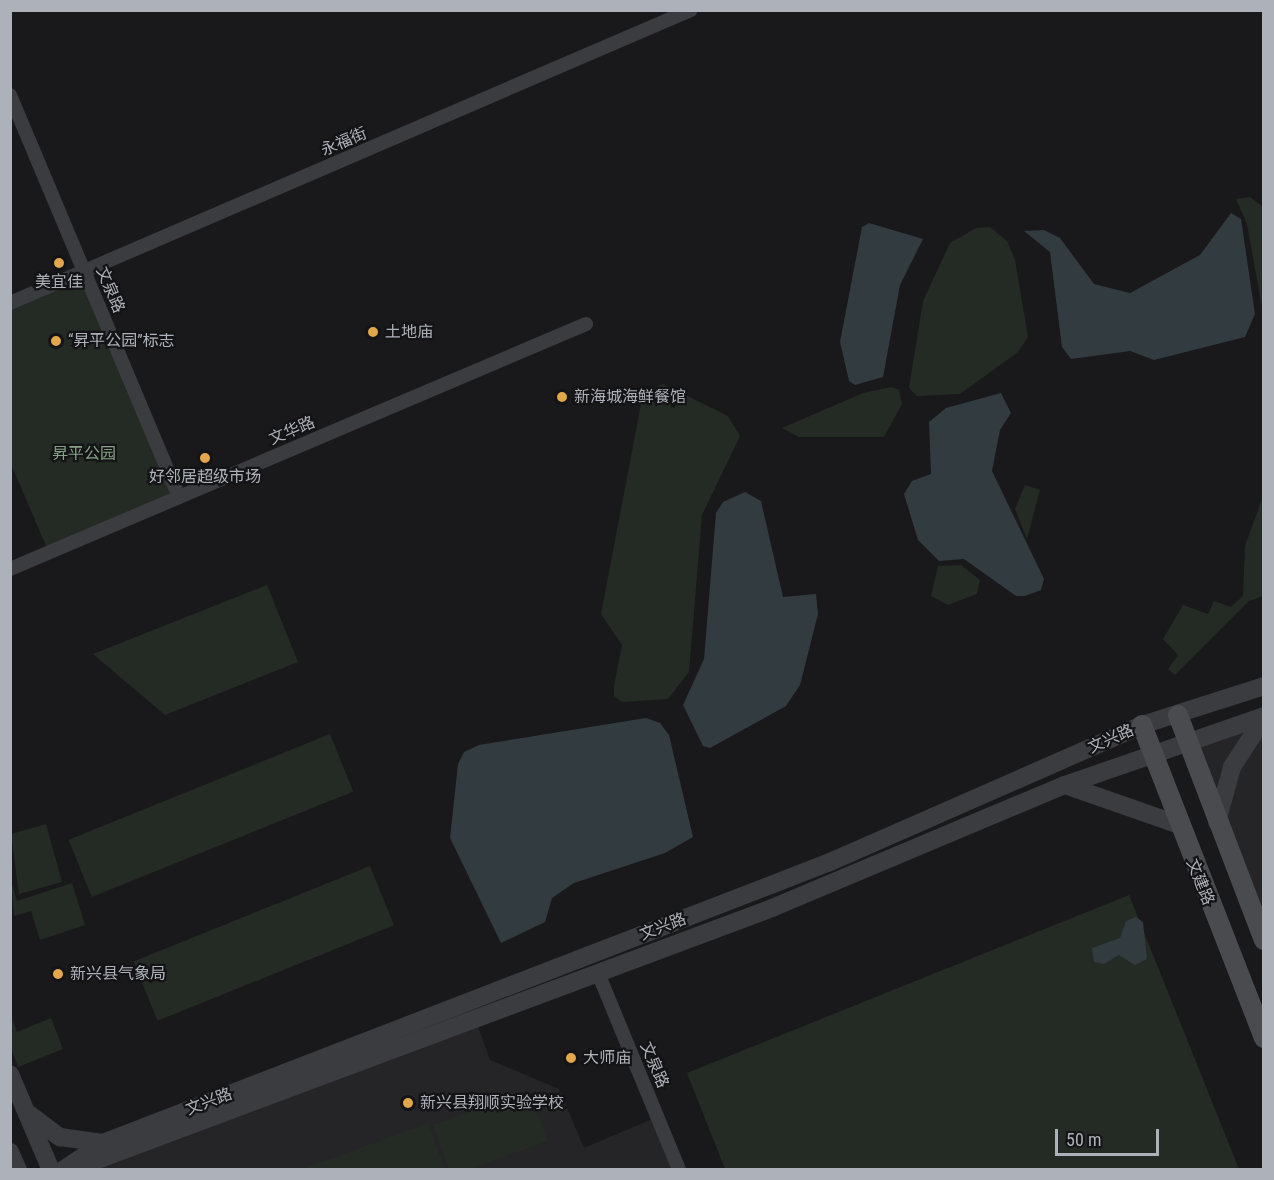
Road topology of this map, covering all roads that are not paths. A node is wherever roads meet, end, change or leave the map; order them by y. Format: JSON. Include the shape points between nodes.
{"nodes":[{"id":1,"x":691,"y":10,"type":"edge"},
{"id":2,"x":10,"y":95,"type":"edge"},
{"id":3,"x":85,"y":272,"type":"junction"},
{"id":4,"x":10,"y":303,"type":"edge"},
{"id":5,"x":586,"y":324,"type":"dead end"},
{"id":6,"x":179,"y":497,"type":"junction"},
{"id":7,"x":10,"y":569,"type":"edge"},
{"id":8,"x":1263,"y":686,"type":"edge"},
{"id":9,"x":1178,"y":715,"type":"junction"},
{"id":10,"x":1263,"y":717,"type":"edge"},
{"id":11,"x":1142,"y":725,"type":"junction"},
{"id":12,"x":1188,"y":742,"type":"junction"},
{"id":13,"x":1152,"y":755,"type":"junction"},
{"id":14,"x":1065,"y":785,"type":"junction"},
{"id":15,"x":1216,"y":822,"type":"junction"},
{"id":16,"x":1177,"y":824,"type":"junction"},
{"id":17,"x":1263,"y":940,"type":"edge"},
{"id":18,"x":598,"y":974,"type":"junction"},
{"id":19,"x":455,"y":1017,"type":"junction"},
{"id":20,"x":1263,"y":1038,"type":"edge"},
{"id":21,"x":10,"y":1074,"type":"edge"},
{"id":22,"x":25,"y":1109,"type":"junction"},
{"id":23,"x":149,"y":1141,"type":"junction"},
{"id":24,"x":103,"y":1143,"type":"junction"},
{"id":25,"x":10,"y":1152,"type":"edge"},
{"id":26,"x":18,"y":1170,"type":"edge"},
{"id":27,"x":51,"y":1170,"type":"edge"},
{"id":28,"x":63,"y":1170,"type":"edge"},
{"id":29,"x":71,"y":1170,"type":"edge"},
{"id":30,"x":113,"y":1170,"type":"edge"},
{"id":31,"x":679,"y":1170,"type":"edge"}],
"edges":[{"from":1,"to":3,"type":"street","name":"永福街"},
{"from":2,"to":3,"type":"street","name":"文泉路"},
{"from":3,"to":4,"type":"street","name":"永福街"},
{"from":3,"to":6,"type":"street","name":"文泉路"},
{"from":5,"to":6,"type":"street","name":"文华路"},
{"from":6,"to":7,"type":"street","name":"文华路"},
{"from":8,"to":9,"type":"street","name":"文兴路"},
{"from":9,"to":11,"type":"street","name":"文兴路"},
{"from":9,"to":12,"type":"main road"},
{"from":10,"to":12,"type":"street","name":"文兴路"},
{"from":10,"to":15,"type":"street","via":[[1233,767]]},
{"from":11,"to":13,"type":"main road","name":"文建路"},
{"from":11,"to":19,"type":"street","name":"文兴路","via":[[830,862]]},
{"from":12,"to":13,"type":"street","name":"文兴路"},
{"from":12,"to":15,"type":"main road"},
{"from":13,"to":14,"type":"street","name":"文兴路"},
{"from":13,"to":16,"type":"main road","name":"文建路"},
{"from":14,"to":16,"type":"street"},
{"from":14,"to":18,"type":"street","name":"文兴路","via":[[772,908]]},
{"from":15,"to":17,"type":"main road"},
{"from":16,"to":20,"type":"main road","name":"文建路"},
{"from":18,"to":19,"type":"street","name":"文兴路"},
{"from":18,"to":31,"type":"street","name":"文泉路"},
{"from":19,"to":23,"type":"street","name":"文兴路"},
{"from":19,"to":24,"type":"street","name":"文兴路"},
{"from":21,"to":22,"type":"street"},
{"from":22,"to":24,"type":"street","via":[[60,1137]]},
{"from":22,"to":27,"type":"street"},
{"from":23,"to":29,"type":"street","name":"文兴路"},
{"from":23,"to":30,"type":"street"},
{"from":24,"to":28,"type":"street","name":"文兴路"},
{"from":25,"to":26,"type":"street"}]}
